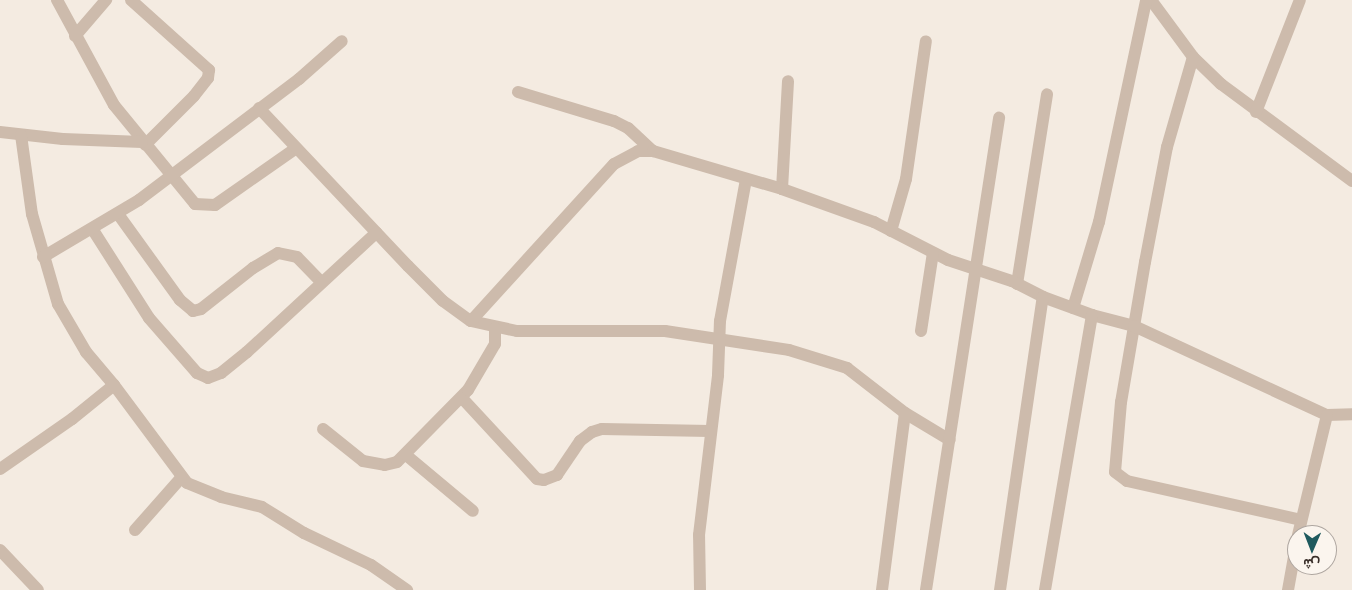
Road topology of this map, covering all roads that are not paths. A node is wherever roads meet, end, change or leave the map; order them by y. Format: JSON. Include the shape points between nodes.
{"nodes":[{"id":1,"x":57,"y":0,"type":"edge"},
{"id":2,"x":106,"y":0,"type":"edge"},
{"id":3,"x":132,"y":0,"type":"edge"},
{"id":4,"x":1146,"y":0,"type":"edge"},
{"id":5,"x":1151,"y":0,"type":"edge"},
{"id":6,"x":1300,"y":0,"type":"edge"},
{"id":7,"x":75,"y":36,"type":"junction"},
{"id":8,"x":342,"y":41,"type":"dead end"},
{"id":9,"x":926,"y":41,"type":"dead end"},
{"id":10,"x":1193,"y":57,"type":"junction"},
{"id":11,"x":788,"y":81,"type":"dead end"},
{"id":12,"x":518,"y":92,"type":"dead end"},
{"id":13,"x":1047,"y":94,"type":"dead end"},
{"id":14,"x":259,"y":108,"type":"junction"},
{"id":15,"x":1256,"y":112,"type":"junction"},
{"id":16,"x":999,"y":118,"type":"dead end"},
{"id":17,"x":0,"y":132,"type":"edge"},
{"id":18,"x":21,"y":135,"type":"junction"},
{"id":19,"x":143,"y":144,"type":"junction"},
{"id":20,"x":295,"y":149,"type":"junction"},
{"id":21,"x":652,"y":151,"type":"junction"},
{"id":22,"x":171,"y":176,"type":"junction"},
{"id":23,"x":746,"y":179,"type":"junction"},
{"id":24,"x":1352,"y":182,"type":"edge"},
{"id":25,"x":782,"y":189,"type":"junction"},
{"id":26,"x":118,"y":214,"type":"junction"},
{"id":27,"x":93,"y":230,"type":"junction"},
{"id":28,"x":891,"y":231,"type":"junction"},
{"id":29,"x":376,"y":234,"type":"junction"},
{"id":30,"x":933,"y":253,"type":"junction"},
{"id":31,"x":43,"y":257,"type":"junction"},
{"id":32,"x":976,"y":269,"type":"junction"},
{"id":33,"x":321,"y":282,"type":"junction"},
{"id":34,"x":1017,"y":284,"type":"junction"},
{"id":35,"x":1043,"y":297,"type":"junction"},
{"id":36,"x":1073,"y":308,"type":"junction"},
{"id":37,"x":1092,"y":316,"type":"junction"},
{"id":38,"x":471,"y":321,"type":"junction"},
{"id":39,"x":1134,"y":326,"type":"junction"},
{"id":40,"x":495,"y":328,"type":"junction"},
{"id":41,"x":920,"y":331,"type":"dead end"},
{"id":42,"x":720,"y":338,"type":"junction"},
{"id":43,"x":114,"y":385,"type":"junction"},
{"id":44,"x":462,"y":398,"type":"junction"},
{"id":45,"x":905,"y":413,"type":"junction"},
{"id":46,"x":1352,"y":414,"type":"edge"},
{"id":47,"x":1327,"y":415,"type":"junction"},
{"id":48,"x":323,"y":429,"type":"dead end"},
{"id":49,"x":710,"y":431,"type":"junction"},
{"id":50,"x":950,"y":440,"type":"junction"},
{"id":51,"x":406,"y":455,"type":"junction"},
{"id":52,"x":0,"y":469,"type":"edge"},
{"id":53,"x":181,"y":478,"type":"junction"},
{"id":54,"x":473,"y":511,"type":"dead end"},
{"id":55,"x":1301,"y":520,"type":"junction"},
{"id":56,"x":1300,"y":525,"type":"edge"},
{"id":57,"x":135,"y":530,"type":"dead end"},
{"id":58,"x":0,"y":550,"type":"edge"},
{"id":59,"x":1291,"y":575,"type":"edge"},
{"id":60,"x":38,"y":590,"type":"edge"},
{"id":61,"x":407,"y":590,"type":"edge"},
{"id":62,"x":700,"y":590,"type":"edge"},
{"id":63,"x":882,"y":590,"type":"edge"},
{"id":64,"x":926,"y":590,"type":"edge"},
{"id":65,"x":1000,"y":590,"type":"edge"},
{"id":66,"x":1045,"y":590,"type":"edge"},
{"id":67,"x":1288,"y":590,"type":"edge"}],
"edges":[{"from":1,"to":7,"type":"street"},
{"from":2,"to":7,"type":"street"},
{"from":3,"to":19,"type":"street","via":[[209,70],[208,78],[194,96]]},
{"from":4,"to":36,"type":"street","via":[[1099,222]]},
{"from":5,"to":10,"type":"street"},
{"from":6,"to":15,"type":"street"},
{"from":7,"to":19,"type":"street","via":[[105,91]]},
{"from":8,"to":14,"type":"street","via":[[300,79]]},
{"from":9,"to":28,"type":"street","via":[[906,179]]},
{"from":10,"to":15,"type":"street"},
{"from":10,"to":39,"type":"street","via":[[1167,147]]},
{"from":11,"to":25,"type":"street"},
{"from":12,"to":21,"type":"street","via":[[614,121],[628,128]]},
{"from":13,"to":34,"type":"street"},
{"from":14,"to":20,"type":"street"},
{"from":14,"to":22,"type":"street"},
{"from":15,"to":24,"type":"street"},
{"from":16,"to":32,"type":"street"},
{"from":17,"to":18,"type":"street"},
{"from":18,"to":19,"type":"street"},
{"from":18,"to":31,"type":"street","via":[[24,176]]},
{"from":19,"to":22,"type":"street"},
{"from":20,"to":22,"type":"street","via":[[215,205],[195,204]]},
{"from":20,"to":29,"type":"street"},
{"from":21,"to":23,"type":"street"},
{"from":21,"to":38,"type":"street","via":[[631,153],[614,164]]},
{"from":22,"to":26,"type":"street"},
{"from":23,"to":25,"type":"street"},
{"from":23,"to":42,"type":"street","via":[[726,272]]},
{"from":25,"to":28,"type":"street"},
{"from":26,"to":27,"type":"street"},
{"from":26,"to":33,"type":"street","via":[[180,300],[194,311],[278,253],[297,257]]},
{"from":27,"to":31,"type":"street"},
{"from":27,"to":33,"type":"street","via":[[148,318],[197,373],[208,378],[222,373],[247,352]]},
{"from":28,"to":30,"type":"street"},
{"from":29,"to":33,"type":"street"},
{"from":29,"to":38,"type":"street","via":[[444,301]]},
{"from":30,"to":32,"type":"street"},
{"from":30,"to":41,"type":"street"},
{"from":31,"to":43,"type":"street","via":[[69,327]]},
{"from":32,"to":34,"type":"street"},
{"from":32,"to":50,"type":"street"},
{"from":34,"to":35,"type":"street"},
{"from":35,"to":36,"type":"street"},
{"from":35,"to":65,"type":"street"},
{"from":36,"to":37,"type":"street"},
{"from":37,"to":39,"type":"street"},
{"from":37,"to":66,"type":"street"},
{"from":38,"to":40,"type":"street"},
{"from":39,"to":47,"type":"street"},
{"from":39,"to":55,"type":"street","via":[[1121,402],[1115,472],[1127,481]]},
{"from":40,"to":42,"type":"street","via":[[665,331]]},
{"from":40,"to":44,"type":"street","via":[[495,344]]},
{"from":42,"to":45,"type":"street","via":[[789,350],[848,368]]},
{"from":42,"to":49,"type":"street"},
{"from":43,"to":52,"type":"street"},
{"from":43,"to":53,"type":"street"},
{"from":44,"to":49,"type":"street","via":[[537,479],[544,480],[557,475],[580,441],[602,429]]},
{"from":44,"to":51,"type":"street"},
{"from":45,"to":50,"type":"street"},
{"from":45,"to":63,"type":"street"},
{"from":46,"to":47,"type":"street"},
{"from":47,"to":55,"type":"street"},
{"from":48,"to":51,"type":"street","via":[[370,464],[391,464]]},
{"from":49,"to":62,"type":"street","via":[[699,535]]},
{"from":50,"to":64,"type":"street"},
{"from":51,"to":54,"type":"street"},
{"from":53,"to":57,"type":"street"},
{"from":53,"to":61,"type":"street","via":[[221,497],[262,507],[304,533],[370,565]]},
{"from":55,"to":56,"type":"street"},
{"from":58,"to":60,"type":"street"},
{"from":59,"to":67,"type":"street"}]}
